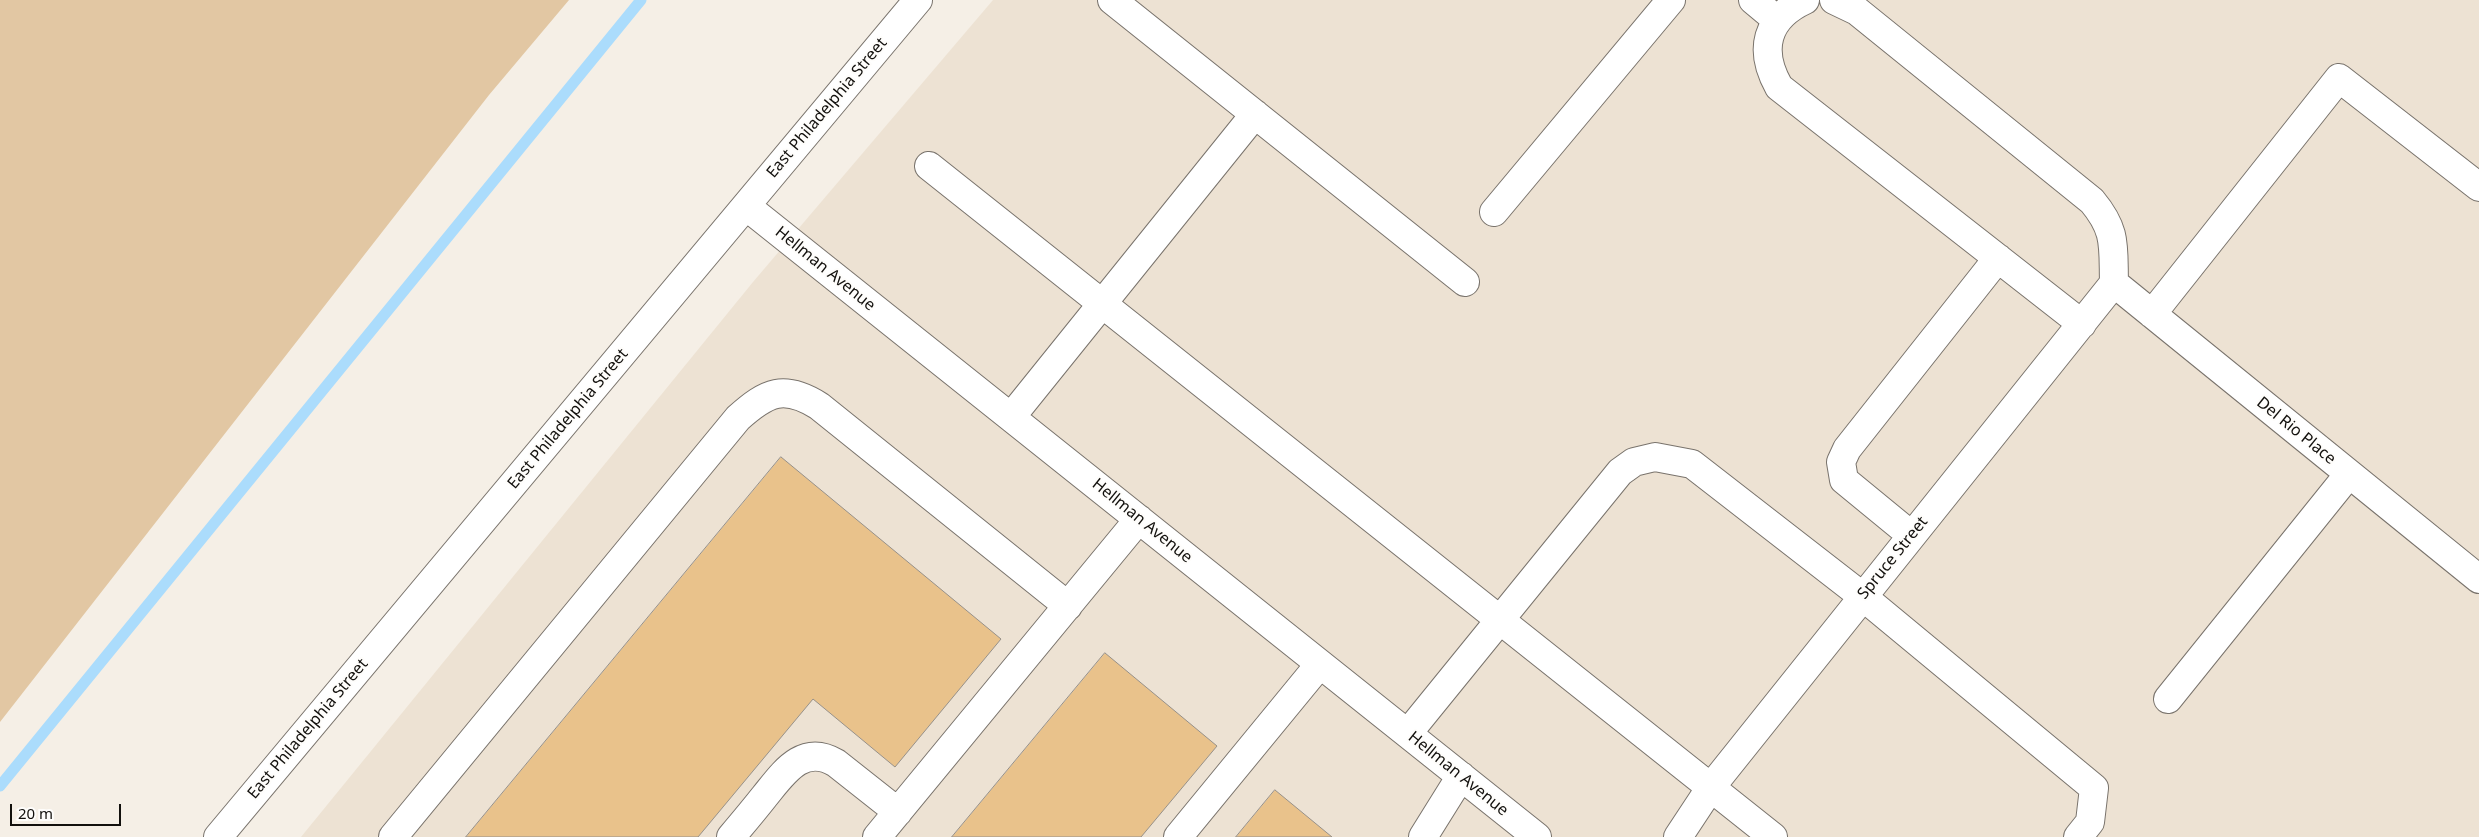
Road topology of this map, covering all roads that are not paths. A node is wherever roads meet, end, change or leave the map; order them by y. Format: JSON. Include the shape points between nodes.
{"nodes":[{"id":1,"x":918,"y":0,"type":"edge"},
{"id":2,"x":1112,"y":0,"type":"edge"},
{"id":3,"x":1671,"y":0,"type":"edge"},
{"id":4,"x":1753,"y":0,"type":"edge"},
{"id":5,"x":1805,"y":0,"type":"edge"},
{"id":6,"x":1834,"y":0,"type":"edge"},
{"id":7,"x":1777,"y":20,"type":"junction"},
{"id":8,"x":1254,"y":114,"type":"junction"},
{"id":9,"x":929,"y":166,"type":"dead end"},
{"id":10,"x":2479,"y":188,"type":"edge"},
{"id":11,"x":746,"y":206,"type":"junction"},
{"id":12,"x":1494,"y":212,"type":"dead end"},
{"id":13,"x":1998,"y":258,"type":"junction"},
{"id":14,"x":1465,"y":282,"type":"dead end"},
{"id":15,"x":2114,"y":283,"type":"junction"},
{"id":16,"x":1102,"y":304,"type":"junction"},
{"id":17,"x":2152,"y":314,"type":"junction"},
{"id":18,"x":2082,"y":324,"type":"junction"},
{"id":19,"x":1011,"y":417,"type":"junction"},
{"id":20,"x":2349,"y":474,"type":"junction"},
{"id":21,"x":1139,"y":519,"type":"junction"},
{"id":22,"x":1912,"y":535,"type":"junction"},
{"id":23,"x":2479,"y":579,"type":"edge"},
{"id":24,"x":1862,"y":596,"type":"junction"},
{"id":25,"x":1068,"y":606,"type":"junction"},
{"id":26,"x":1500,"y":620,"type":"junction"},
{"id":27,"x":1320,"y":664,"type":"junction"},
{"id":28,"x":2168,"y":700,"type":"dead end"},
{"id":29,"x":1408,"y":733,"type":"junction"},
{"id":30,"x":1461,"y":776,"type":"junction"},
{"id":31,"x":1711,"y":788,"type":"junction"},
{"id":32,"x":898,"y":812,"type":"junction"},
{"id":33,"x":218,"y":837,"type":"edge"},
{"id":34,"x":393,"y":837,"type":"edge"},
{"id":35,"x":732,"y":837,"type":"edge"},
{"id":36,"x":877,"y":837,"type":"edge"},
{"id":37,"x":1178,"y":837,"type":"edge"},
{"id":38,"x":1423,"y":837,"type":"edge"},
{"id":39,"x":1537,"y":837,"type":"edge"},
{"id":40,"x":1678,"y":837,"type":"edge"},
{"id":41,"x":1773,"y":837,"type":"edge"},
{"id":42,"x":2078,"y":837,"type":"edge"}],
"edges":[{"from":1,"to":11,"type":"street","name":"East Philadelphia Street"},
{"from":2,"to":8,"type":"street"},
{"from":3,"to":12,"type":"street"},
{"from":4,"to":7,"type":"street"},
{"from":5,"to":7,"type":"street","via":[[1790,7]]},
{"from":6,"to":15,"type":"street","via":[[1857,11],[2092,201],[2106,219],[2113,237]]},
{"from":7,"to":13,"type":"street","via":[[1769,36],[1767,54],[1770,72],[1779,87]]},
{"from":8,"to":14,"type":"street"},
{"from":8,"to":16,"type":"street"},
{"from":9,"to":16,"type":"street"},
{"from":10,"to":17,"type":"street","via":[[2339,78]]},
{"from":11,"to":19,"type":"street","name":"Hellman Avenue"},
{"from":11,"to":33,"type":"street","name":"East Philadelphia Street"},
{"from":13,"to":18,"type":"street"},
{"from":13,"to":22,"type":"street","via":[[1840,462],[1844,480]]},
{"from":15,"to":17,"type":"street","name":"Del Rio Place"},
{"from":15,"to":18,"type":"street","name":"Spruce Street"},
{"from":16,"to":19,"type":"street"},
{"from":16,"to":26,"type":"street"},
{"from":17,"to":20,"type":"street","name":"Del Rio Place"},
{"from":18,"to":22,"type":"street","name":"Spruce Street"},
{"from":19,"to":21,"type":"street","name":"Hellman Avenue"},
{"from":20,"to":23,"type":"street","name":"Del Rio Place"},
{"from":20,"to":28,"type":"street"},
{"from":21,"to":25,"type":"street"},
{"from":21,"to":27,"type":"street","name":"Hellman Avenue"},
{"from":22,"to":24,"type":"street","name":"Spruce Street"},
{"from":24,"to":26,"type":"street","via":[[1692,464],[1655,457],[1634,462],[1620,472]]},
{"from":24,"to":31,"type":"street","name":"Spruce Street"},
{"from":24,"to":42,"type":"street","via":[[2094,788],[2090,822]]},
{"from":25,"to":32,"type":"street"},
{"from":25,"to":34,"type":"street","via":[[819,406],[801,395],[782,393],[768,396],[738,418]]},
{"from":26,"to":29,"type":"street"},
{"from":26,"to":31,"type":"street"},
{"from":27,"to":29,"type":"street","name":"Hellman Avenue"},
{"from":27,"to":37,"type":"street"},
{"from":29,"to":30,"type":"street","name":"Hellman Avenue"},
{"from":30,"to":38,"type":"street"},
{"from":30,"to":39,"type":"street","name":"Hellman Avenue"},
{"from":31,"to":40,"type":"street","name":"Spruce Street"},
{"from":31,"to":41,"type":"street"},
{"from":32,"to":35,"type":"street","via":[[836,763],[826,757],[808,757],[789,767]]},
{"from":32,"to":36,"type":"street"}]}
